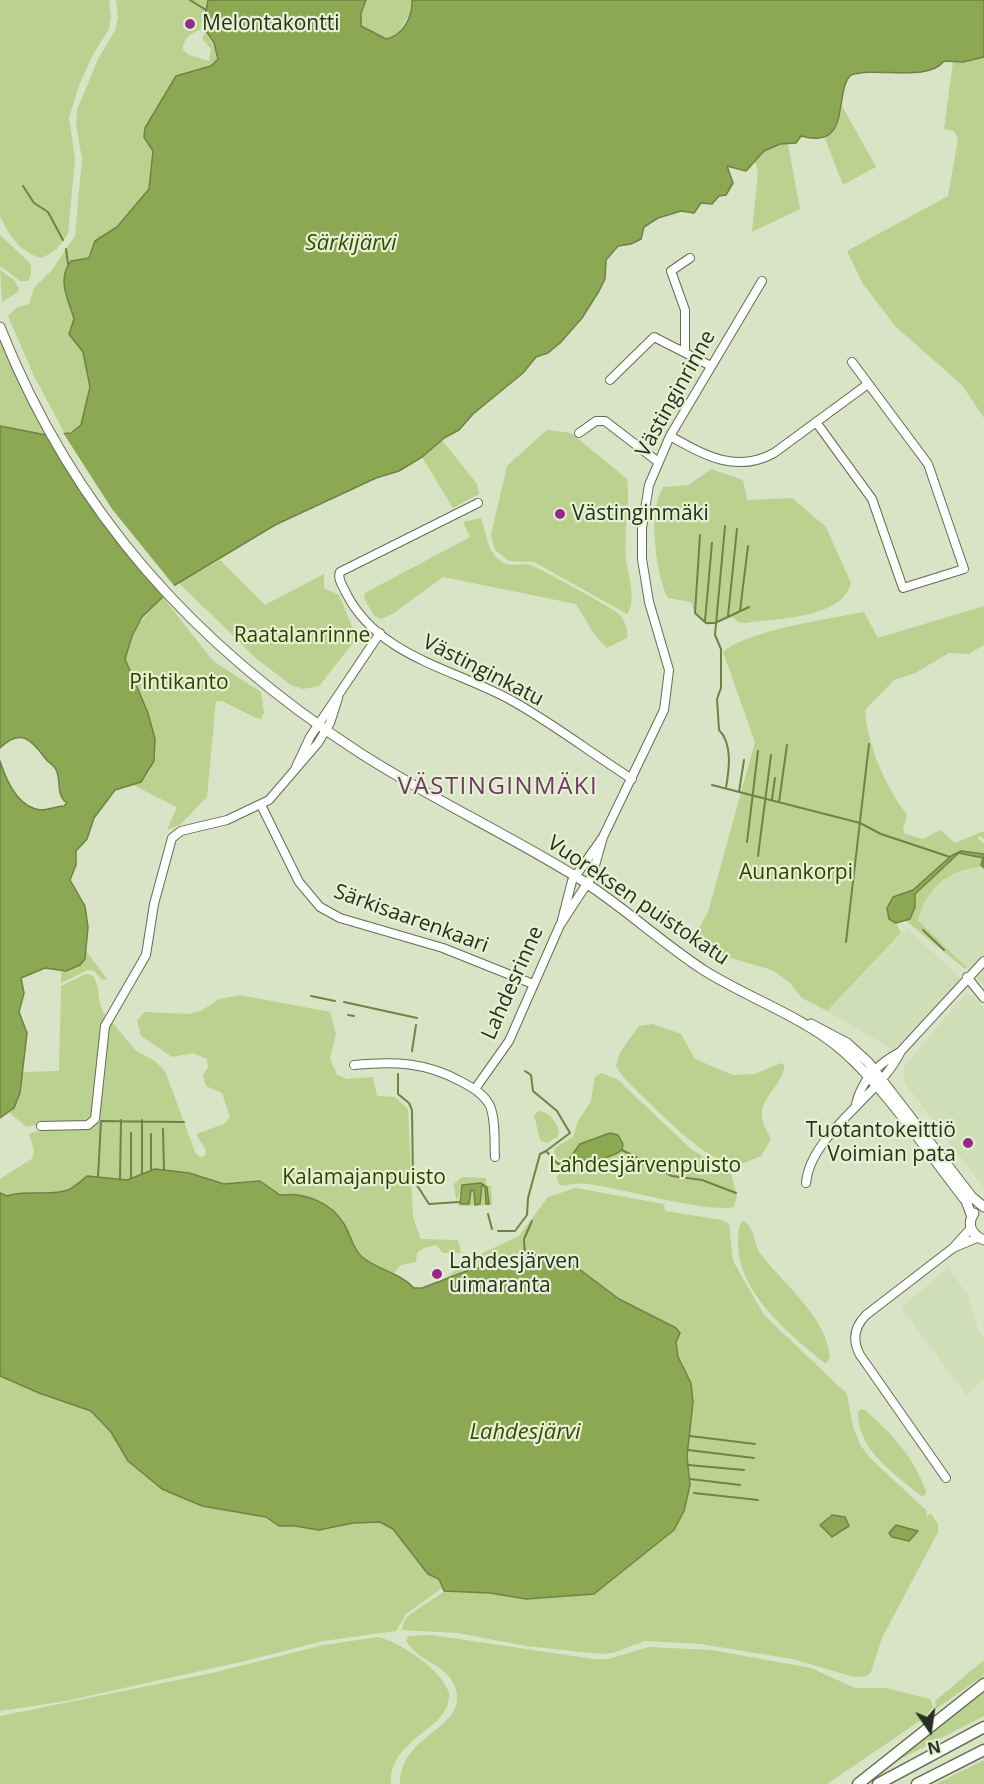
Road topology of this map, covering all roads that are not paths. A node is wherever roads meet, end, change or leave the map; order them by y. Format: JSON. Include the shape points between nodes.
{"nodes":[{"id":1,"x":690,"y":258,"type":"dead end"},
{"id":2,"x":762,"y":281,"type":"dead end"},
{"id":3,"x":1,"y":330,"type":"edge"},
{"id":4,"x":685,"y":352,"type":"junction"},
{"id":5,"x":852,"y":362,"type":"dead end"},
{"id":6,"x":711,"y":366,"type":"junction"},
{"id":7,"x":610,"y":380,"type":"dead end"},
{"id":8,"x":868,"y":384,"type":"junction"},
{"id":9,"x":816,"y":422,"type":"junction"},
{"id":10,"x":579,"y":433,"type":"dead end"},
{"id":11,"x":670,"y":436,"type":"junction"},
{"id":12,"x":657,"y":461,"type":"junction"},
{"id":13,"x":478,"y":503,"type":"dead end"},
{"id":14,"x":380,"y":633,"type":"junction"},
{"id":15,"x":322,"y":728,"type":"junction"},
{"id":16,"x":632,"y":779,"type":"junction"},
{"id":17,"x":261,"y":805,"type":"junction"},
{"id":18,"x":603,"y":837,"type":"junction"},
{"id":19,"x":575,"y":876,"type":"junction"},
{"id":20,"x":587,"y":884,"type":"junction"},
{"id":21,"x":562,"y":920,"type":"junction"},
{"id":22,"x":984,"y":960,"type":"edge"},
{"id":23,"x":967,"y":977,"type":"junction"},
{"id":24,"x":533,"y":984,"type":"junction"},
{"id":25,"x":984,"y":998,"type":"edge"},
{"id":26,"x":796,"y":1019,"type":"junction"},
{"id":27,"x":901,"y":1051,"type":"junction"},
{"id":28,"x":354,"y":1065,"type":"dead end"},
{"id":29,"x":875,"y":1069,"type":"junction"},
{"id":30,"x":868,"y":1076,"type":"junction"},
{"id":31,"x":879,"y":1082,"type":"junction"},
{"id":32,"x":475,"y":1089,"type":"junction"},
{"id":33,"x":856,"y":1104,"type":"junction"},
{"id":34,"x":41,"y":1126,"type":"dead end"},
{"id":35,"x":495,"y":1157,"type":"dead end"},
{"id":36,"x":806,"y":1183,"type":"dead end"},
{"id":37,"x":984,"y":1207,"type":"edge"},
{"id":38,"x":972,"y":1217,"type":"junction"},
{"id":39,"x":971,"y":1228,"type":"junction"},
{"id":40,"x":981,"y":1239,"type":"edge"},
{"id":41,"x":953,"y":1248,"type":"junction"},
{"id":42,"x":946,"y":1478,"type":"dead end"},
{"id":43,"x":984,"y":1684,"type":"edge"},
{"id":44,"x":984,"y":1727,"type":"edge"},
{"id":45,"x":984,"y":1750,"type":"edge"},
{"id":46,"x":858,"y":1784,"type":"edge"},
{"id":47,"x":878,"y":1784,"type":"edge"},
{"id":48,"x":917,"y":1784,"type":"edge"}],
"edges":[{"from":1,"to":4,"type":"street","via":[[674,266],[671,273],[685,310]]},
{"from":2,"to":6,"type":"street","name":"Västinginrinne"},
{"from":3,"to":15,"type":"main road","name":"Vuoreksen puistokatu","via":[[63,456],[151,578],[257,681]]},
{"from":4,"to":6,"type":"street"},
{"from":4,"to":7,"type":"street","via":[[661,338],[652,338]]},
{"from":5,"to":8,"type":"street"},
{"from":6,"to":11,"type":"street","name":"Västinginrinne"},
{"from":8,"to":9,"type":"street"},
{"from":8,"to":9,"type":"street","via":[[928,464],[964,569],[903,588],[872,499]]},
{"from":9,"to":11,"type":"street","via":[[774,453],[745,462],[708,457]]},
{"from":10,"to":12,"type":"street","via":[[596,421],[606,421]]},
{"from":11,"to":12,"type":"street","name":"Västinginrinne"},
{"from":12,"to":16,"type":"street","name":"Västinginrinne","via":[[645,502],[641,540],[646,586],[667,657],[669,684],[660,721]]},
{"from":13,"to":14,"type":"street","name":"Västinginkatu","via":[[338,575],[356,610]]},
{"from":14,"to":15,"type":"street"},
{"from":14,"to":16,"type":"street","name":"Västinginkatu","via":[[428,665],[509,699]]},
{"from":15,"to":17,"type":"street","via":[[305,760]]},
{"from":15,"to":19,"type":"main road","name":"Vuoreksen puistokatu","via":[[418,788]]},
{"from":16,"to":18,"type":"street","name":"Västinginrinne"},
{"from":17,"to":24,"type":"street","name":"Särkisaarenkaari","via":[[299,882],[320,907],[340,918],[443,948]]},
{"from":17,"to":34,"type":"street","via":[[227,820],[181,831],[172,838],[154,904],[146,955],[105,1026],[95,1119],[88,1125]]},
{"from":18,"to":19,"type":"street","name":"Västinginrinne"},
{"from":18,"to":20,"type":"street","name":"Västinginrinne"},
{"from":19,"to":20,"type":"main road","name":"Vuoreksen puistokatu"},
{"from":19,"to":21,"type":"street","name":"Lahdesrinne"},
{"from":20,"to":21,"type":"street","name":"Lahdesrinne"},
{"from":20,"to":26,"type":"main road","name":"Vuoreksen puistokatu","via":[[703,970]]},
{"from":21,"to":24,"type":"street","name":"Lahdesrinne"},
{"from":22,"to":23,"type":"street"},
{"from":23,"to":25,"type":"street"},
{"from":23,"to":27,"type":"street"},
{"from":24,"to":32,"type":"street","name":"Lahdesrinne","via":[[509,1041]]},
{"from":26,"to":29,"type":"main road","name":"Vuoreksen puistokatu","via":[[831,1032]]},
{"from":26,"to":30,"type":"main road","name":"Vuoreksen puistokatu","via":[[835,1045]]},
{"from":27,"to":29,"type":"street"},
{"from":27,"to":31,"type":"street"},
{"from":28,"to":32,"type":"street","via":[[420,1064]]},
{"from":29,"to":30,"type":"street"},
{"from":29,"to":31,"type":"main road","name":"Vuoreksen puistokatu"},
{"from":30,"to":31,"type":"main road","name":"Vuoreksen puistokatu"},
{"from":30,"to":33,"type":"street"},
{"from":31,"to":33,"type":"street"},
{"from":31,"to":37,"type":"main road","name":"Vuoreksen puistokatu"},
{"from":31,"to":38,"type":"main road","name":"Vuoreksen puistokatu","via":[[966,1201]]},
{"from":32,"to":35,"type":"street","via":[[492,1112]]},
{"from":33,"to":36,"type":"street","via":[[812,1160]]},
{"from":37,"to":38,"type":"main road"},
{"from":38,"to":39,"type":"main road"},
{"from":39,"to":40,"type":"main road"},
{"from":39,"to":41,"type":"street"},
{"from":40,"to":41,"type":"street"},
{"from":41,"to":42,"type":"street","via":[[866,1316],[855,1335],[860,1355]]},
{"from":43,"to":46,"type":"highway"},
{"from":44,"to":47,"type":"highway"},
{"from":45,"to":48,"type":"highway"}]}
